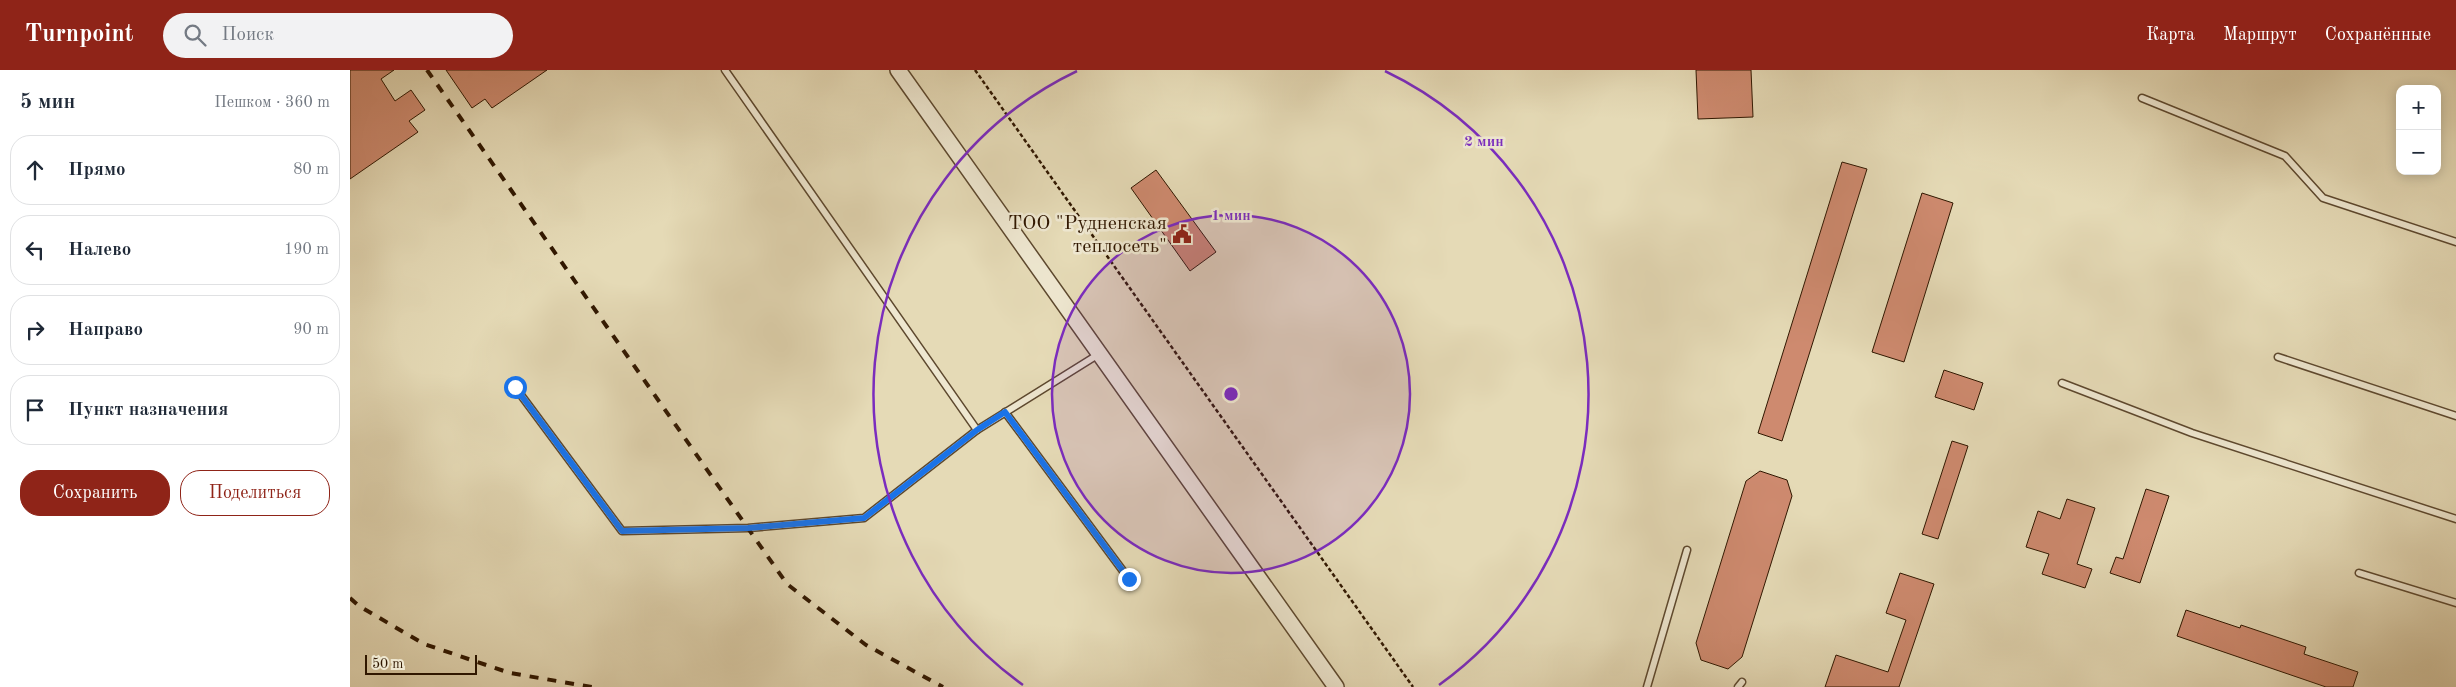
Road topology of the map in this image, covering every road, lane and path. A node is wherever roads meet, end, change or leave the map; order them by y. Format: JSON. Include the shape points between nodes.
{"nodes":[{"id":1,"x":725,"y":70,"type":"edge"},
{"id":2,"x":898,"y":70,"type":"edge"},
{"id":3,"x":975,"y":70,"type":"edge"},
{"id":4,"x":2142,"y":98,"type":"dead end"},
{"id":5,"x":2456,"y":242,"type":"edge"},
{"id":6,"x":1099,"y":354,"type":"junction"},
{"id":7,"x":2278,"y":357,"type":"dead end"},
{"id":8,"x":2062,"y":383,"type":"dead end"},
{"id":9,"x":515,"y":387,"type":"dead end"},
{"id":10,"x":1005,"y":412,"type":"junction"},
{"id":11,"x":2456,"y":416,"type":"edge"},
{"id":12,"x":977,"y":430,"type":"junction"},
{"id":13,"x":2456,"y":520,"type":"edge"},
{"id":14,"x":1687,"y":550,"type":"dead end"},
{"id":15,"x":2359,"y":573,"type":"dead end"},
{"id":16,"x":1129,"y":579,"type":"dead end"},
{"id":17,"x":2456,"y":603,"type":"edge"},
{"id":18,"x":1336,"y":687,"type":"edge"},
{"id":19,"x":1413,"y":687,"type":"edge"},
{"id":20,"x":1647,"y":687,"type":"edge"}],
"edges":[{"from":1,"to":12,"type":"lane"},
{"from":2,"to":6,"type":"street"},
{"from":3,"to":19,"type":"path"},
{"from":4,"to":5,"type":"lane","via":[[2285,156],[2323,198]]},
{"from":6,"to":10,"type":"lane"},
{"from":6,"to":18,"type":"street"},
{"from":7,"to":11,"type":"lane"},
{"from":8,"to":13,"type":"lane","via":[[2192,433]]},
{"from":9,"to":12,"type":"lane","via":[[622,531],[748,528],[864,518]]},
{"from":10,"to":12,"type":"lane"},
{"from":10,"to":16,"type":"lane"},
{"from":14,"to":20,"type":"lane"},
{"from":15,"to":17,"type":"lane"}]}
